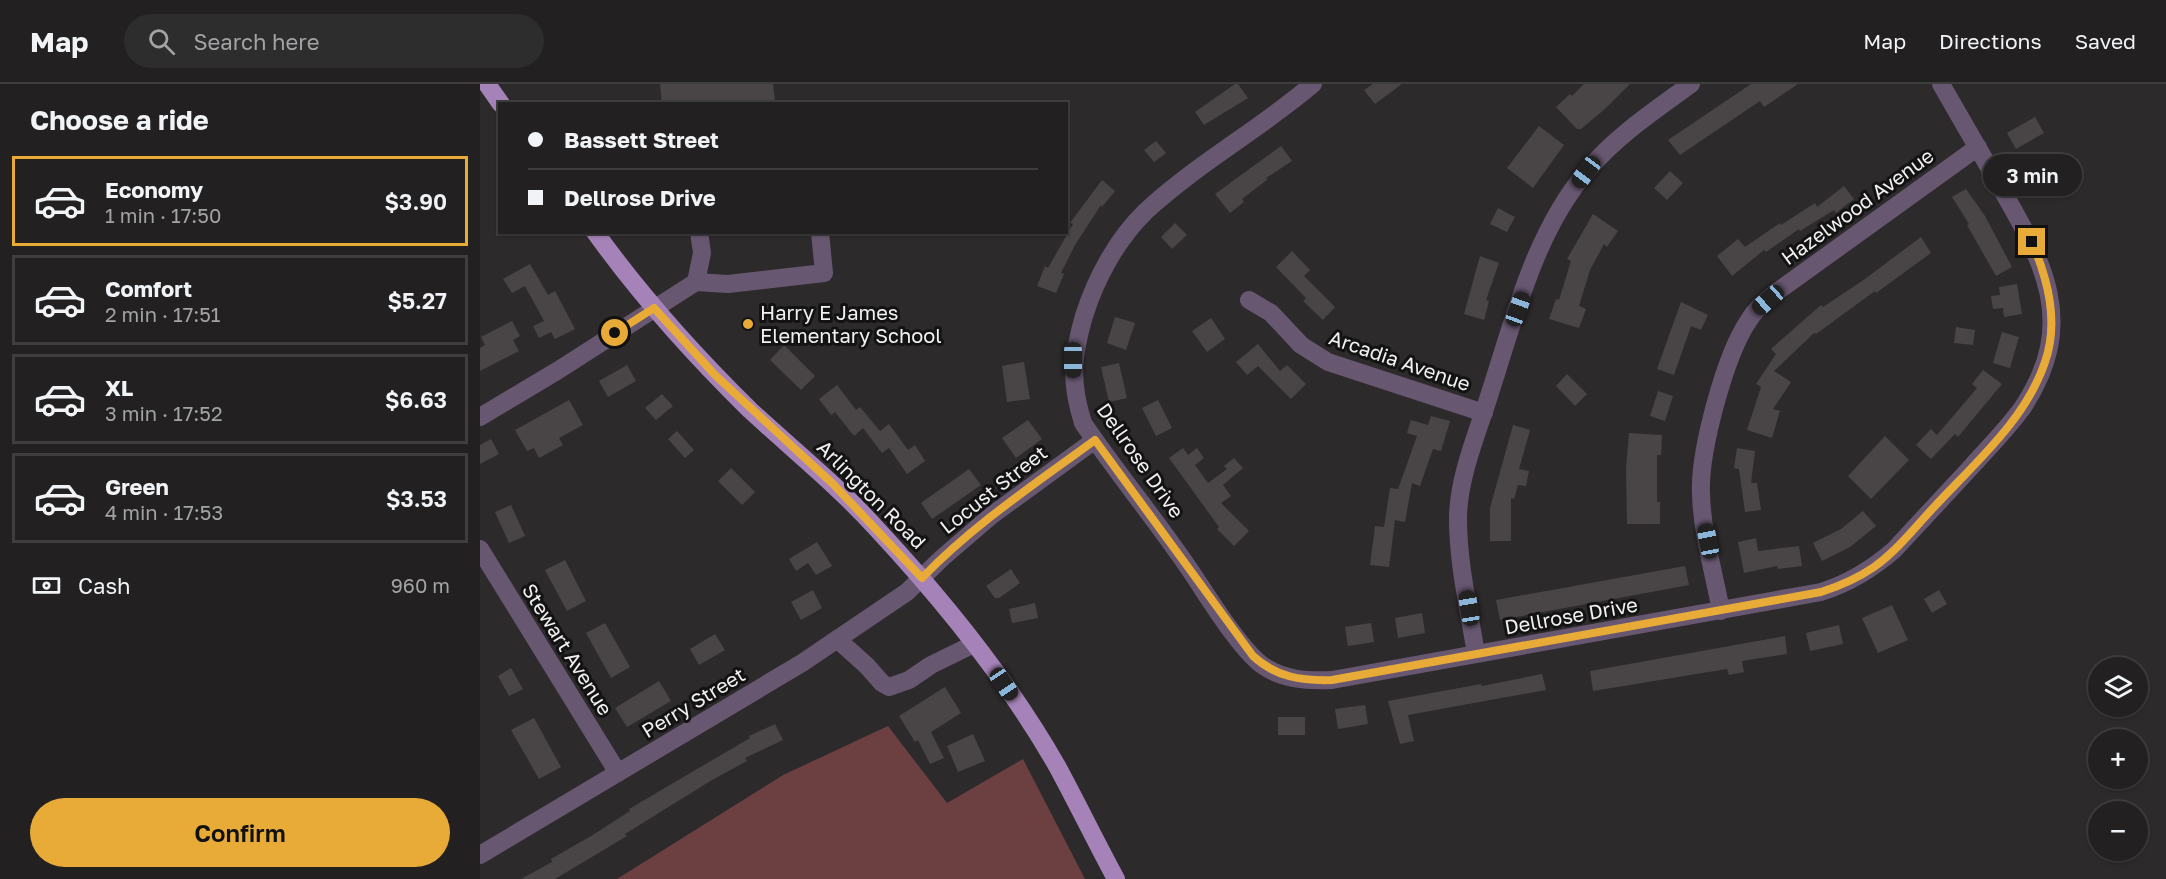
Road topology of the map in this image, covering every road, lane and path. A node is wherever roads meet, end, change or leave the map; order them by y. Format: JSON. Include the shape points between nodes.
{"nodes":[{"id":1,"x":487,"y":84,"type":"edge"},
{"id":2,"x":1313,"y":84,"type":"edge"},
{"id":3,"x":1691,"y":84,"type":"edge"},
{"id":4,"x":1941,"y":84,"type":"edge"},
{"id":5,"x":500,"y":102,"type":"edge"},
{"id":6,"x":1978,"y":147,"type":"junction"},
{"id":7,"x":597,"y":234,"type":"edge"},
{"id":8,"x":699,"y":234,"type":"edge"},
{"id":9,"x":820,"y":234,"type":"edge"},
{"id":10,"x":696,"y":282,"type":"junction"},
{"id":11,"x":1249,"y":300,"type":"dead end"},
{"id":12,"x":654,"y":308,"type":"junction"},
{"id":13,"x":1484,"y":413,"type":"junction"},
{"id":14,"x":480,"y":417,"type":"edge"},
{"id":15,"x":1095,"y":440,"type":"junction"},
{"id":16,"x":480,"y":549,"type":"edge"},
{"id":17,"x":922,"y":578,"type":"junction"},
{"id":18,"x":1721,"y":611,"type":"junction"},
{"id":19,"x":837,"y":639,"type":"junction"},
{"id":20,"x":974,"y":644,"type":"junction"},
{"id":21,"x":1476,"y":654,"type":"junction"},
{"id":22,"x":618,"y":773,"type":"junction"},
{"id":23,"x":480,"y":855,"type":"edge"},
{"id":24,"x":1116,"y":879,"type":"edge"}],
"edges":[{"from":1,"to":5,"type":"main road"},
{"from":2,"to":15,"type":"street","name":"Dellrose Drive","via":[[1146,212],[1114,251],[1097,282],[1073,360],[1077,403],[1083,423]]},
{"from":3,"to":13,"type":"street","via":[[1609,147],[1566,199],[1538,255]]},
{"from":4,"to":6,"type":"street","name":"Dellrose Drive"},
{"from":6,"to":18,"type":"street","name":"Hazelwood Avenue","via":[[1778,291],[1758,308],[1736,342],[1712,418],[1701,472],[1704,518]]},
{"from":6,"to":18,"type":"street","name":"Dellrose Drive","via":[[2032,242],[2046,277],[2052,321],[2046,361],[2036,385],[1989,448],[1875,566],[1845,585]]},
{"from":7,"to":12,"type":"main road","name":"Arlington Road"},
{"from":8,"to":10,"type":"street","via":[[702,253]]},
{"from":9,"to":10,"type":"street","via":[[824,273],[728,284]]},
{"from":10,"to":12,"type":"street"},
{"from":11,"to":13,"type":"street","name":"Arcadia Avenue","via":[[1271,313],[1301,345],[1321,358]]},
{"from":12,"to":14,"type":"street"},
{"from":12,"to":17,"type":"main road","name":"Arlington Road","via":[[715,375],[833,484]]},
{"from":13,"to":21,"type":"street","via":[[1462,484],[1458,516]]},
{"from":15,"to":17,"type":"street","name":"Locust Street","via":[[992,515]]},
{"from":15,"to":21,"type":"street","name":"Dellrose Drive","via":[[1253,656],[1278,674],[1332,680]]},
{"from":16,"to":22,"type":"street","name":"Stewart Avenue"},
{"from":17,"to":19,"type":"street","name":"Perry Street"},
{"from":17,"to":20,"type":"main road","name":"Arlington Road"},
{"from":18,"to":21,"type":"street","name":"Dellrose Drive"},
{"from":19,"to":20,"type":"street","via":[[889,687]]},
{"from":19,"to":22,"type":"street","name":"Perry Street"},
{"from":20,"to":24,"type":"main road","name":"Arlington Road","via":[[1056,766]]},
{"from":22,"to":23,"type":"street","name":"Perry Street"}]}
